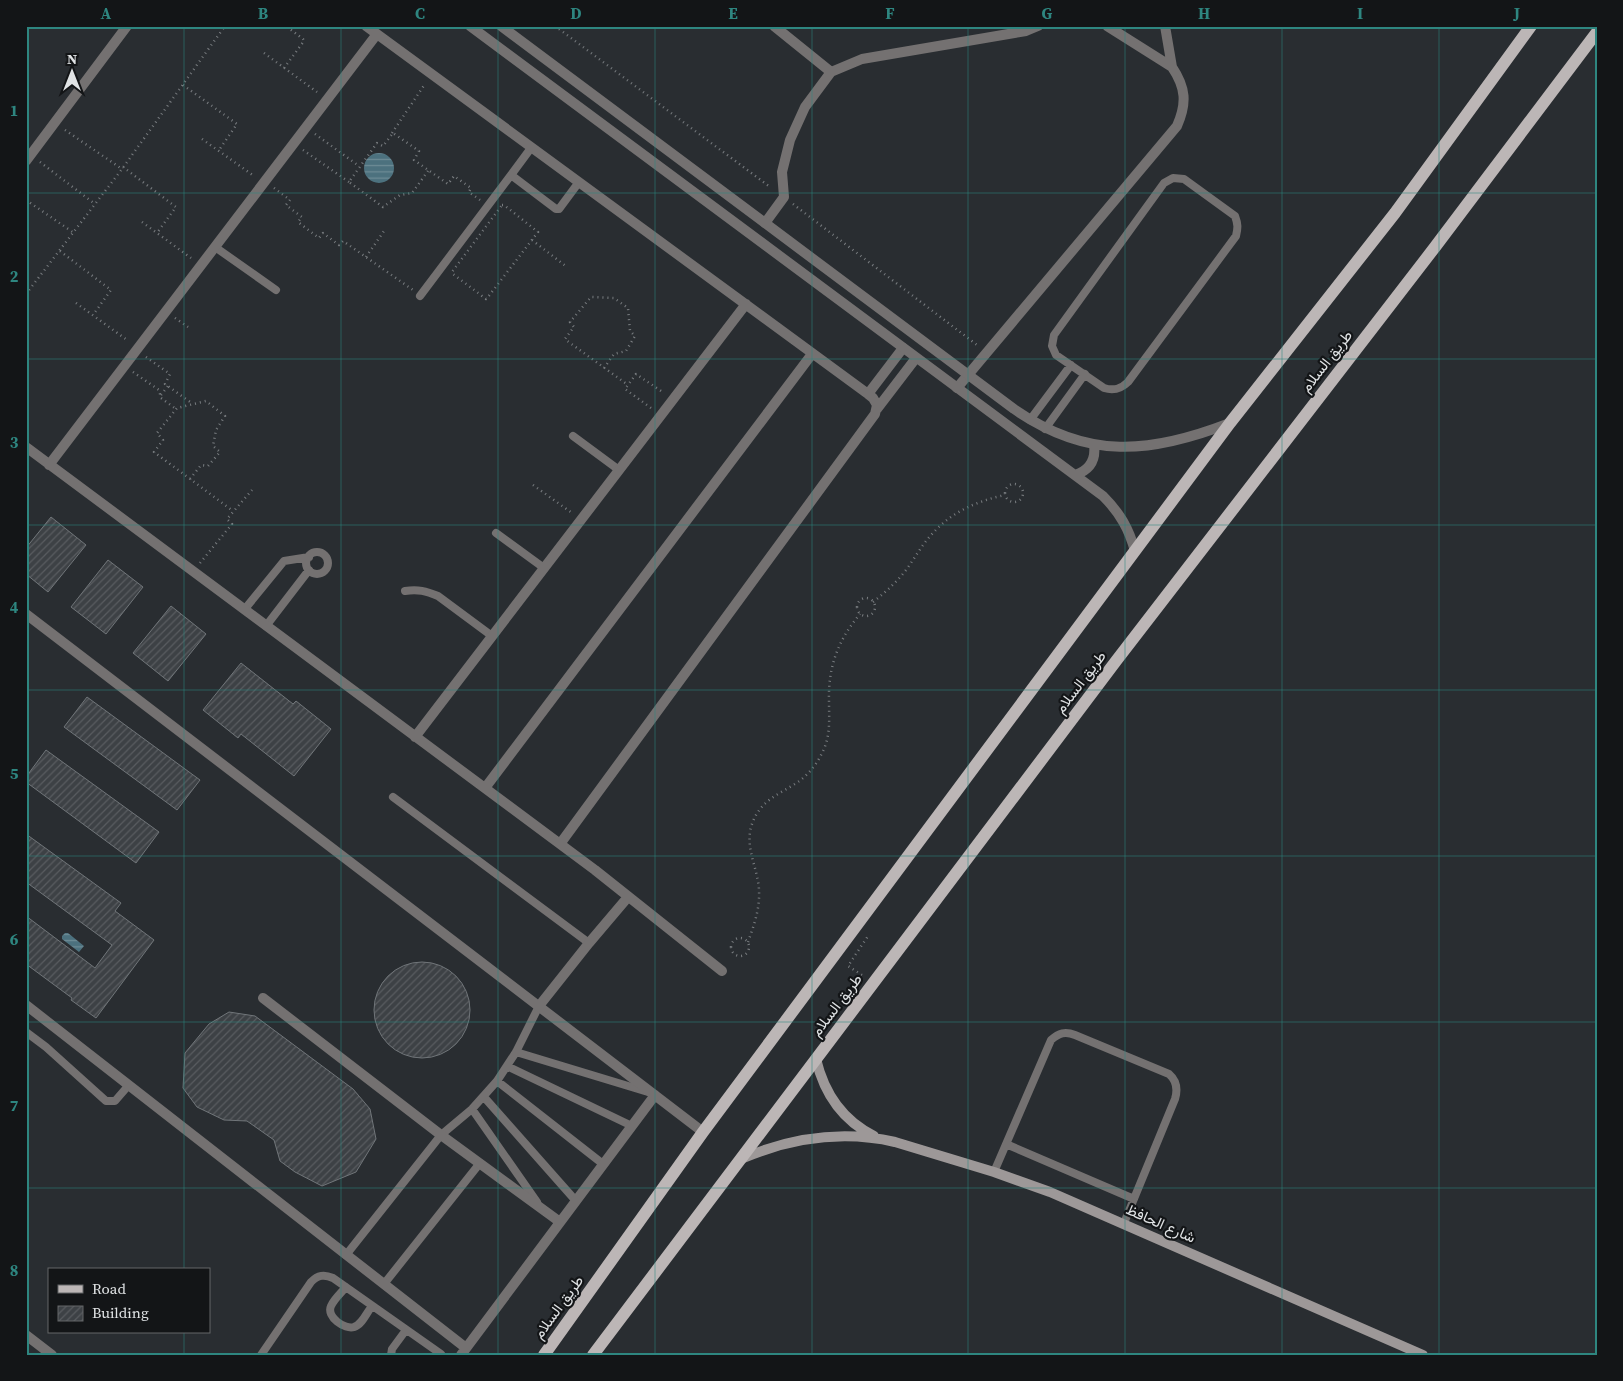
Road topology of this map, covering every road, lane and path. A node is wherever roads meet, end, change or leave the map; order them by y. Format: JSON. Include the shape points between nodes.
{"nodes":[{"id":1,"x":127,"y":26,"type":"edge"},
{"id":2,"x":225,"y":26,"type":"edge"},
{"id":3,"x":286,"y":26,"type":"edge"},
{"id":4,"x":366,"y":26,"type":"edge"},
{"id":5,"x":470,"y":26,"type":"edge"},
{"id":6,"x":501,"y":26,"type":"edge"},
{"id":7,"x":774,"y":26,"type":"edge"},
{"id":8,"x":1038,"y":26,"type":"edge"},
{"id":9,"x":1107,"y":26,"type":"edge"},
{"id":10,"x":1165,"y":26,"type":"edge"},
{"id":11,"x":1531,"y":26,"type":"edge"},
{"id":12,"x":1597,"y":32,"type":"edge"},
{"id":13,"x":376,"y":34,"type":"junction"},
{"id":14,"x":264,"y":53,"type":"dead end"},
{"id":15,"x":1172,"y":67,"type":"junction"},
{"id":16,"x":284,"y":68,"type":"junction"},
{"id":17,"x":831,"y":72,"type":"junction"},
{"id":18,"x":432,"y":74,"type":"junction"},
{"id":19,"x":183,"y":85,"type":"junction"},
{"id":20,"x":327,"y":99,"type":"junction"},
{"id":21,"x":56,"y":123,"type":"junction"},
{"id":22,"x":305,"y":128,"type":"junction"},
{"id":23,"x":392,"y":132,"type":"junction"},
{"id":24,"x":202,"y":139,"type":"dead end"},
{"id":25,"x":294,"y":143,"type":"junction"},
{"id":26,"x":531,"y":148,"type":"junction"},
{"id":27,"x":219,"y":150,"type":"junction"},
{"id":28,"x":29,"y":158,"type":"edge"},
{"id":29,"x":360,"y":166,"type":"junction"},
{"id":30,"x":123,"y":168,"type":"junction"},
{"id":31,"x":428,"y":171,"type":"junction"},
{"id":32,"x":511,"y":175,"type":"junction"},
{"id":33,"x":264,"y":182,"type":"junction"},
{"id":34,"x":348,"y":182,"type":"junction"},
{"id":35,"x":578,"y":182,"type":"junction"},
{"id":36,"x":26,"y":200,"type":"edge"},
{"id":37,"x":96,"y":204,"type":"junction"},
{"id":38,"x":488,"y":206,"type":"junction"},
{"id":39,"x":496,"y":213,"type":"junction"},
{"id":40,"x":142,"y":222,"type":"dead end"},
{"id":41,"x":765,"y":223,"type":"junction"},
{"id":42,"x":384,"y":231,"type":"dead end"},
{"id":43,"x":74,"y":233,"type":"junction"},
{"id":44,"x":157,"y":234,"type":"junction"},
{"id":45,"x":532,"y":240,"type":"junction"},
{"id":46,"x":215,"y":247,"type":"junction"},
{"id":47,"x":60,"y":251,"type":"junction"},
{"id":48,"x":366,"y":257,"type":"junction"},
{"id":49,"x":201,"y":265,"type":"junction"},
{"id":50,"x":567,"y":266,"type":"dead end"},
{"id":51,"x":276,"y":290,"type":"dead end"},
{"id":52,"x":26,"y":294,"type":"edge"},
{"id":53,"x":420,"y":296,"type":"joint"},
{"id":54,"x":76,"y":303,"type":"dead end"},
{"id":55,"x":746,"y":304,"type":"junction"},
{"id":56,"x":93,"y":315,"type":"junction"},
{"id":57,"x":903,"y":348,"type":"junction"},
{"id":58,"x":137,"y":349,"type":"junction"},
{"id":59,"x":812,"y":354,"type":"junction"},
{"id":60,"x":916,"y":358,"type":"junction"},
{"id":61,"x":1071,"y":365,"type":"junction"},
{"id":62,"x":125,"y":366,"type":"junction"},
{"id":63,"x":604,"y":368,"type":"junction"},
{"id":64,"x":1085,"y":374,"type":"junction"},
{"id":65,"x":968,"y":375,"type":"junction"},
{"id":66,"x":628,"y":385,"type":"junction"},
{"id":67,"x":168,"y":386,"type":"junction"},
{"id":68,"x":958,"y":388,"type":"junction"},
{"id":69,"x":868,"y":394,"type":"junction"},
{"id":70,"x":160,"y":396,"type":"junction"},
{"id":71,"x":673,"y":400,"type":"junction"},
{"id":72,"x":193,"y":404,"type":"junction"},
{"id":73,"x":176,"y":409,"type":"junction"},
{"id":74,"x":877,"y":410,"type":"junction"},
{"id":75,"x":661,"y":415,"type":"junction"},
{"id":76,"x":1030,"y":420,"type":"junction"},
{"id":77,"x":1230,"y":423,"type":"junction"},
{"id":78,"x":1045,"y":429,"type":"junction"},
{"id":79,"x":573,"y":436,"type":"dead end"},
{"id":80,"x":1094,"y":445,"type":"junction"},
{"id":81,"x":26,"y":447,"type":"edge"},
{"id":82,"x":49,"y":466,"type":"junction"},
{"id":83,"x":620,"y":470,"type":"junction"},
{"id":84,"x":1075,"y":475,"type":"junction"},
{"id":85,"x":190,"y":479,"type":"junction"},
{"id":86,"x":533,"y":484,"type":"dead end"},
{"id":87,"x":252,"y":490,"type":"dead end"},
{"id":88,"x":1005,"y":495,"type":"junction"},
{"id":89,"x":233,"y":512,"type":"junction"},
{"id":90,"x":581,"y":520,"type":"junction"},
{"id":91,"x":496,"y":533,"type":"dead end"},
{"id":92,"x":1135,"y":551,"type":"junction"},
{"id":93,"x":309,"y":557,"type":"junction"},
{"id":94,"x":544,"y":568,"type":"junction"},
{"id":95,"x":309,"y":570,"type":"junction"},
{"id":96,"x":193,"y":572,"type":"junction"},
{"id":97,"x":405,"y":591,"type":"dead end"},
{"id":98,"x":874,"y":602,"type":"junction"},
{"id":99,"x":244,"y":610,"type":"junction"},
{"id":100,"x":26,"y":614,"type":"edge"},
{"id":101,"x":860,"y":614,"type":"junction"},
{"id":102,"x":266,"y":626,"type":"junction"},
{"id":103,"x":492,"y":636,"type":"junction"},
{"id":104,"x":415,"y":737,"type":"junction"},
{"id":105,"x":485,"y":788,"type":"junction"},
{"id":106,"x":393,"y":797,"type":"dead end"},
{"id":107,"x":560,"y":844,"type":"junction"},
{"id":108,"x":628,"y":896,"type":"junction"},
{"id":109,"x":856,"y":928,"type":"junction"},
{"id":110,"x":748,"y":942,"type":"junction"},
{"id":111,"x":588,"y":943,"type":"junction"},
{"id":112,"x":722,"y":971,"type":"dead end"},
{"id":113,"x":873,"y":983,"type":"junction"},
{"id":114,"x":263,"y":998,"type":"dead end"},
{"id":115,"x":26,"y":1005,"type":"edge"},
{"id":116,"x":539,"y":1006,"type":"junction"},
{"id":117,"x":26,"y":1032,"type":"edge"},
{"id":118,"x":516,"y":1052,"type":"junction"},
{"id":119,"x":816,"y":1059,"type":"junction"},
{"id":120,"x":507,"y":1066,"type":"junction"},
{"id":121,"x":497,"y":1081,"type":"junction"},
{"id":122,"x":128,"y":1086,"type":"junction"},
{"id":123,"x":655,"y":1095,"type":"junction"},
{"id":124,"x":484,"y":1097,"type":"junction"},
{"id":125,"x":472,"y":1109,"type":"junction"},
{"id":126,"x":632,"y":1126,"type":"junction"},
{"id":127,"x":703,"y":1132,"type":"junction"},
{"id":128,"x":441,"y":1135,"type":"junction"},
{"id":129,"x":879,"y":1138,"type":"junction"},
{"id":130,"x":1006,"y":1144,"type":"junction"},
{"id":131,"x":741,"y":1159,"type":"junction"},
{"id":132,"x":480,"y":1163,"type":"junction"},
{"id":133,"x":603,"y":1164,"type":"junction"},
{"id":134,"x":994,"y":1172,"type":"junction"},
{"id":135,"x":1134,"y":1199,"type":"junction"},
{"id":136,"x":576,"y":1201,"type":"junction"},
{"id":137,"x":540,"y":1207,"type":"junction"},
{"id":138,"x":560,"y":1222,"type":"junction"},
{"id":139,"x":1124,"y":1223,"type":"junction"},
{"id":140,"x":346,"y":1255,"type":"junction"},
{"id":141,"x":384,"y":1284,"type":"junction"},
{"id":142,"x":346,"y":1287,"type":"junction"},
{"id":143,"x":372,"y":1306,"type":"junction"},
{"id":144,"x":406,"y":1330,"type":"junction"},
{"id":145,"x":26,"y":1335,"type":"edge"},
{"id":146,"x":430,"y":1351,"type":"edge"},
{"id":147,"x":463,"y":1351,"type":"edge"},
{"id":148,"x":441,"y":1354,"type":"edge"},
{"id":149,"x":52,"y":1355,"type":"edge"},
{"id":150,"x":261,"y":1355,"type":"edge"},
{"id":151,"x":391,"y":1355,"type":"edge"},
{"id":152,"x":544,"y":1355,"type":"edge"},
{"id":153,"x":593,"y":1355,"type":"edge"},
{"id":154,"x":1423,"y":1355,"type":"edge"}],
"edges":[{"from":1,"to":21,"type":"street"},
{"from":2,"to":19,"type":"path"},
{"from":3,"to":16,"type":"path","via":[[304,41]]},
{"from":4,"to":13,"type":"street"},
{"from":5,"to":57,"type":"street"},
{"from":6,"to":41,"type":"street"},
{"from":7,"to":17,"type":"street"},
{"from":8,"to":17,"type":"street","via":[[1026,31],[862,59]]},
{"from":9,"to":15,"type":"street"},
{"from":10,"to":15,"type":"street"},
{"from":11,"to":77,"type":"main road","name":"طريق السلام","via":[[1395,213]]},
{"from":12,"to":113,"type":"main road","name":"طريق السلام"},
{"from":13,"to":18,"type":"street"},
{"from":13,"to":20,"type":"street"},
{"from":14,"to":16,"type":"path"},
{"from":15,"to":65,"type":"street","via":[[1181,84],[1184,102],[1177,126]]},
{"from":16,"to":20,"type":"path"},
{"from":17,"to":41,"type":"street","via":[[805,107],[790,140],[782,172],[784,197]]},
{"from":18,"to":23,"type":"path"},
{"from":18,"to":26,"type":"street"},
{"from":19,"to":27,"type":"path","via":[[237,124]]},
{"from":19,"to":30,"type":"path"},
{"from":20,"to":22,"type":"street"},
{"from":21,"to":28,"type":"street"},
{"from":21,"to":30,"type":"path"},
{"from":22,"to":25,"type":"street"},
{"from":22,"to":29,"type":"path"},
{"from":23,"to":29,"type":"path","via":[[383,146],[376,143]]},
{"from":23,"to":31,"type":"path","via":[[419,151],[414,160]]},
{"from":24,"to":27,"type":"path"},
{"from":25,"to":33,"type":"street"},
{"from":25,"to":34,"type":"path"},
{"from":26,"to":32,"type":"lane"},
{"from":26,"to":35,"type":"street"},
{"from":27,"to":33,"type":"path"},
{"from":28,"to":37,"type":"path"},
{"from":29,"to":34,"type":"path"},
{"from":30,"to":37,"type":"path"},
{"from":30,"to":44,"type":"path","via":[[176,207]]},
{"from":31,"to":34,"type":"path","via":[[412,193],[400,195],[383,206]]},
{"from":31,"to":38,"type":"path","via":[[448,184],[454,176],[470,188],[468,192]]},
{"from":32,"to":35,"type":"lane","via":[[558,210]]},
{"from":32,"to":38,"type":"lane"},
{"from":33,"to":46,"type":"street"},
{"from":33,"to":48,"type":"path","via":[[290,200],[286,205],[302,218],[298,222],[319,238],[323,233],[339,245],[343,241]]},
{"from":35,"to":55,"type":"street"},
{"from":36,"to":43,"type":"path"},
{"from":37,"to":43,"type":"path"},
{"from":38,"to":39,"type":"path"},
{"from":38,"to":53,"type":"lane"},
{"from":39,"to":45,"type":"path","via":[[504,205],[538,231]]},
{"from":39,"to":45,"type":"path","via":[[453,274],[488,297]]},
{"from":40,"to":44,"type":"path"},
{"from":41,"to":65,"type":"street"},
{"from":42,"to":48,"type":"path"},
{"from":43,"to":47,"type":"path"},
{"from":44,"to":49,"type":"path"},
{"from":45,"to":50,"type":"path"},
{"from":46,"to":49,"type":"street"},
{"from":46,"to":51,"type":"lane"},
{"from":47,"to":52,"type":"path"},
{"from":47,"to":56,"type":"path","via":[[111,290]]},
{"from":48,"to":53,"type":"path"},
{"from":49,"to":58,"type":"street"},
{"from":54,"to":56,"type":"path"},
{"from":55,"to":59,"type":"street"},
{"from":55,"to":71,"type":"street"},
{"from":56,"to":58,"type":"path"},
{"from":57,"to":60,"type":"street"},
{"from":57,"to":69,"type":"street"},
{"from":58,"to":62,"type":"street"},
{"from":58,"to":67,"type":"path","via":[[170,374],[164,384]]},
{"from":59,"to":69,"type":"street"},
{"from":59,"to":105,"type":"street"},
{"from":60,"to":68,"type":"street"},
{"from":60,"to":74,"type":"street"},
{"from":61,"to":64,"type":"lane"},
{"from":61,"to":64,"type":"lane","via":[[1056,355],[1052,341],[1054,336],[1164,183],[1173,178],[1184,179],[1234,216],[1238,222],[1236,236],[1124,386],[1104,388]]},
{"from":61,"to":76,"type":"lane"},
{"from":62,"to":70,"type":"path","via":[[159,390]]},
{"from":62,"to":82,"type":"street"},
{"from":63,"to":63,"type":"path","via":[[614,354],[626,350],[635,336],[630,331],[628,308],[614,298],[591,297],[570,322],[574,326],[565,339]]},
{"from":63,"to":66,"type":"path"},
{"from":64,"to":78,"type":"lane"},
{"from":65,"to":68,"type":"street"},
{"from":65,"to":76,"type":"street"},
{"from":66,"to":71,"type":"path","via":[[637,374]]},
{"from":66,"to":75,"type":"path","via":[[626,390]]},
{"from":67,"to":70,"type":"path"},
{"from":67,"to":72,"type":"path"},
{"from":68,"to":84,"type":"street"},
{"from":69,"to":74,"type":"street","via":[[876,401]]},
{"from":70,"to":73,"type":"path"},
{"from":71,"to":75,"type":"street"},
{"from":72,"to":73,"type":"path"},
{"from":72,"to":85,"type":"path","via":[[206,401],[225,417],[216,430],[213,446],[219,452],[208,466],[201,465]]},
{"from":73,"to":85,"type":"path","via":[[157,433],[163,440],[154,452]]},
{"from":74,"to":107,"type":"street"},
{"from":75,"to":83,"type":"street"},
{"from":76,"to":78,"type":"street"},
{"from":77,"to":80,"type":"street","via":[[1191,437],[1150,446]]},
{"from":77,"to":92,"type":"main road","name":"طريق السلام"},
{"from":78,"to":80,"type":"street"},
{"from":79,"to":83,"type":"lane"},
{"from":80,"to":84,"type":"street","via":[[1092,464]]},
{"from":81,"to":82,"type":"street"},
{"from":82,"to":96,"type":"street"},
{"from":83,"to":90,"type":"street"},
{"from":84,"to":92,"type":"street","via":[[1115,508],[1131,536]]},
{"from":85,"to":89,"type":"path"},
{"from":86,"to":90,"type":"path"},
{"from":87,"to":89,"type":"path"},
{"from":88,"to":88,"type":"path","via":[[1014,503],[1024,495],[1018,485],[1011,484]]},
{"from":88,"to":98,"type":"path","via":[[966,507],[949,518],[934,531],[898,579]]},
{"from":89,"to":96,"type":"path","via":[[227,519],[232,524]]},
{"from":90,"to":94,"type":"street"},
{"from":91,"to":94,"type":"lane"},
{"from":92,"to":109,"type":"main road","name":"طريق السلام"},
{"from":93,"to":95,"type":"lane","via":[[306,564]]},
{"from":93,"to":95,"type":"lane","via":[[320,553],[326,557],[328,565],[320,574]]},
{"from":93,"to":99,"type":"lane","via":[[284,561]]},
{"from":94,"to":103,"type":"street"},
{"from":95,"to":102,"type":"lane"},
{"from":96,"to":99,"type":"street"},
{"from":97,"to":103,"type":"lane","via":[[427,591],[438,596]]},
{"from":98,"to":101,"type":"path","via":[[874,612],[869,616]]},
{"from":98,"to":101,"type":"path","via":[[868,598],[857,602]]},
{"from":99,"to":102,"type":"street"},
{"from":100,"to":116,"type":"street"},
{"from":101,"to":110,"type":"path","via":[[841,640],[835,655],[829,687],[829,734],[823,752],[799,781],[770,798],[752,824],[749,840],[759,890],[755,925]]},
{"from":102,"to":104,"type":"street"},
{"from":103,"to":104,"type":"street"},
{"from":104,"to":105,"type":"street"},
{"from":105,"to":107,"type":"street"},
{"from":106,"to":111,"type":"lane"},
{"from":107,"to":108,"type":"street"},
{"from":108,"to":111,"type":"street"},
{"from":108,"to":112,"type":"street"},
{"from":109,"to":113,"type":"path","via":[[868,936],[848,966]]},
{"from":109,"to":127,"type":"main road","name":"طريق السلام"},
{"from":110,"to":110,"type":"path","via":[[735,939],[731,944],[734,955],[744,956],[748,952]]},
{"from":111,"to":116,"type":"street"},
{"from":113,"to":119,"type":"main road","name":"طريق السلام"},
{"from":114,"to":128,"type":"street"},
{"from":115,"to":122,"type":"street"},
{"from":116,"to":118,"type":"lane"},
{"from":116,"to":123,"type":"street"},
{"from":117,"to":122,"type":"lane","via":[[106,1101],[115,1101]]},
{"from":118,"to":120,"type":"lane"},
{"from":118,"to":123,"type":"lane"},
{"from":119,"to":129,"type":"main road","name":"شارع الحافظ","via":[[819,1075],[843,1114]]},
{"from":119,"to":131,"type":"main road","name":"طريق السلام"},
{"from":120,"to":121,"type":"lane"},
{"from":120,"to":126,"type":"lane"},
{"from":121,"to":124,"type":"lane"},
{"from":121,"to":133,"type":"lane"},
{"from":122,"to":140,"type":"street"},
{"from":123,"to":126,"type":"street"},
{"from":123,"to":127,"type":"street"},
{"from":124,"to":125,"type":"lane"},
{"from":124,"to":136,"type":"lane"},
{"from":125,"to":128,"type":"lane"},
{"from":125,"to":137,"type":"lane"},
{"from":126,"to":133,"type":"street"},
{"from":127,"to":152,"type":"main road","name":"طريق السلام"},
{"from":128,"to":132,"type":"street"},
{"from":128,"to":140,"type":"lane"},
{"from":129,"to":131,"type":"main road","name":"شارع الحافظ","via":[[841,1136],[802,1140]]},
{"from":129,"to":134,"type":"main road","name":"شارع الحافظ"},
{"from":130,"to":134,"type":"lane"},
{"from":130,"to":135,"type":"lane"},
{"from":130,"to":135,"type":"lane","via":[[1048,1046],[1056,1035],[1075,1035],[1163,1070],[1174,1079],[1177,1092]]},
{"from":131,"to":153,"type":"main road","name":"طريق السلام"},
{"from":132,"to":137,"type":"street"},
{"from":132,"to":141,"type":"lane"},
{"from":133,"to":136,"type":"street"},
{"from":134,"to":139,"type":"main road","name":"شارع الحافظ"},
{"from":135,"to":139,"type":"lane"},
{"from":136,"to":138,"type":"street"},
{"from":137,"to":138,"type":"street"},
{"from":138,"to":147,"type":"street"},
{"from":139,"to":154,"type":"main road","name":"شارع الحافظ"},
{"from":140,"to":141,"type":"street"},
{"from":141,"to":147,"type":"street"},
{"from":142,"to":143,"type":"lane"},
{"from":142,"to":143,"type":"lane","via":[[331,1306],[333,1318],[346,1327],[354,1327]]},
{"from":142,"to":150,"type":"lane","via":[[329,1276],[315,1278]]},
{"from":143,"to":144,"type":"lane"},
{"from":144,"to":146,"type":"lane"},
{"from":144,"to":151,"type":"lane"},
{"from":145,"to":149,"type":"street"},
{"from":146,"to":148,"type":"lane"}]}
